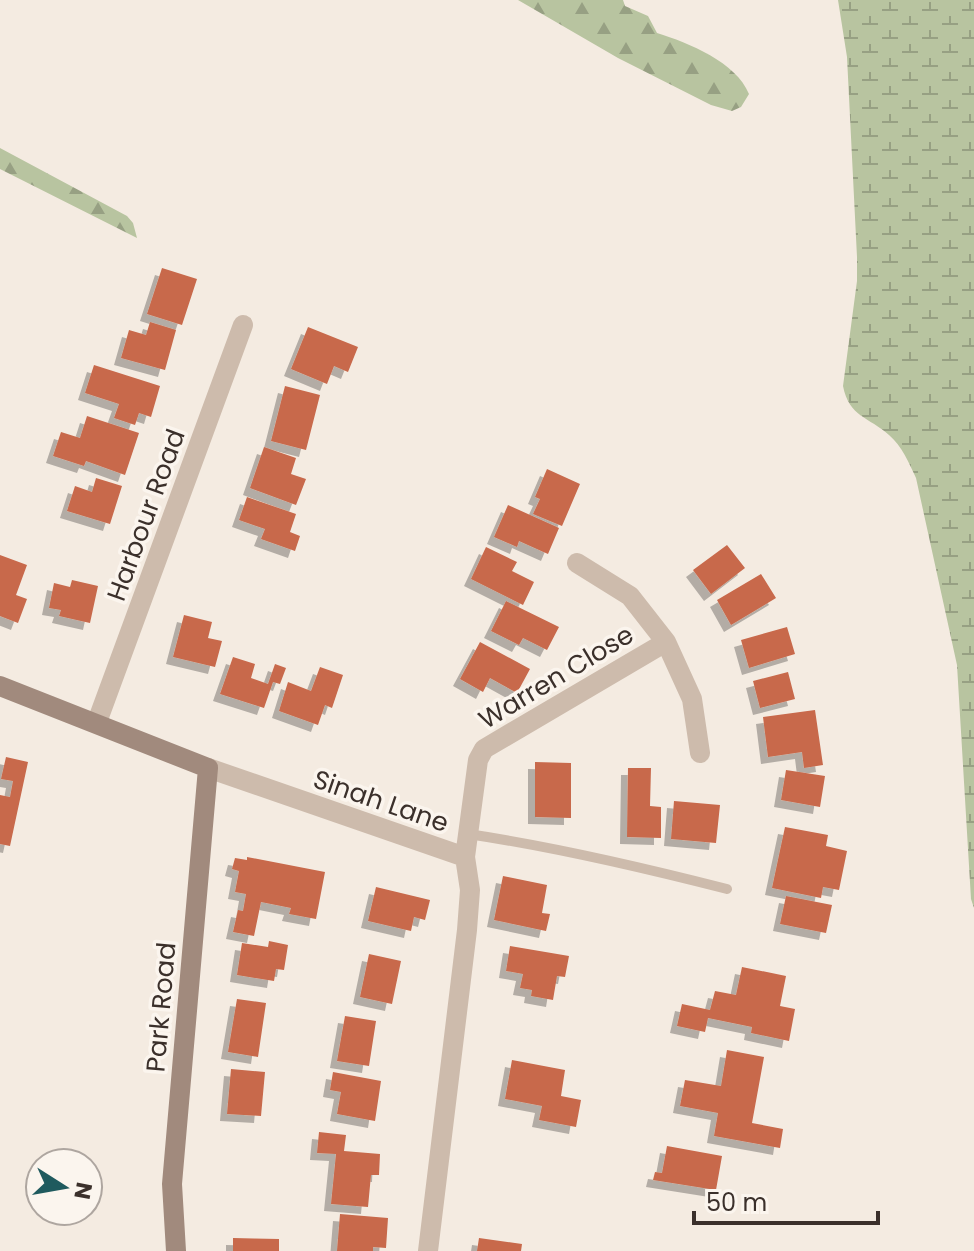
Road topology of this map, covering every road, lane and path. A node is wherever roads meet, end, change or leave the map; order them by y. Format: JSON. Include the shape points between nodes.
{"nodes":[{"id":1,"x":243,"y":325,"type":"dead end"},
{"id":2,"x":577,"y":563,"type":"dead end"},
{"id":3,"x":666,"y":642,"type":"junction"},
{"id":4,"x":0,"y":686,"type":"edge"},
{"id":5,"x":97,"y":722,"type":"junction"},
{"id":6,"x":700,"y":753,"type":"dead end"},
{"id":7,"x":208,"y":768,"type":"junction"},
{"id":8,"x":468,"y":834,"type":"junction"},
{"id":9,"x":465,"y":857,"type":"junction"},
{"id":10,"x":727,"y":889,"type":"dead end"},
{"id":11,"x":176,"y":1251,"type":"edge"},
{"id":12,"x":428,"y":1251,"type":"edge"}],
"edges":[{"from":1,"to":5,"type":"street","name":"Harbour Road"},
{"from":2,"to":3,"type":"street","name":"Warren Close","via":[[630,596]]},
{"from":3,"to":6,"type":"street","name":"Warren Close","via":[[692,699]]},
{"from":3,"to":8,"type":"street","name":"Warren Close","via":[[484,749]]},
{"from":4,"to":5,"type":"street","name":"Sinah Lane"},
{"from":5,"to":7,"type":"street","name":"Sinah Lane"},
{"from":7,"to":9,"type":"street","name":"Sinah Lane"},
{"from":7,"to":11,"type":"street","name":"Park Road","via":[[172,1184]]},
{"from":8,"to":9,"type":"street","name":"Warren Close"},
{"from":8,"to":10,"type":"lane"},
{"from":9,"to":12,"type":"street","name":"Sinah Lane","via":[[470,890],[467,930]]}]}
